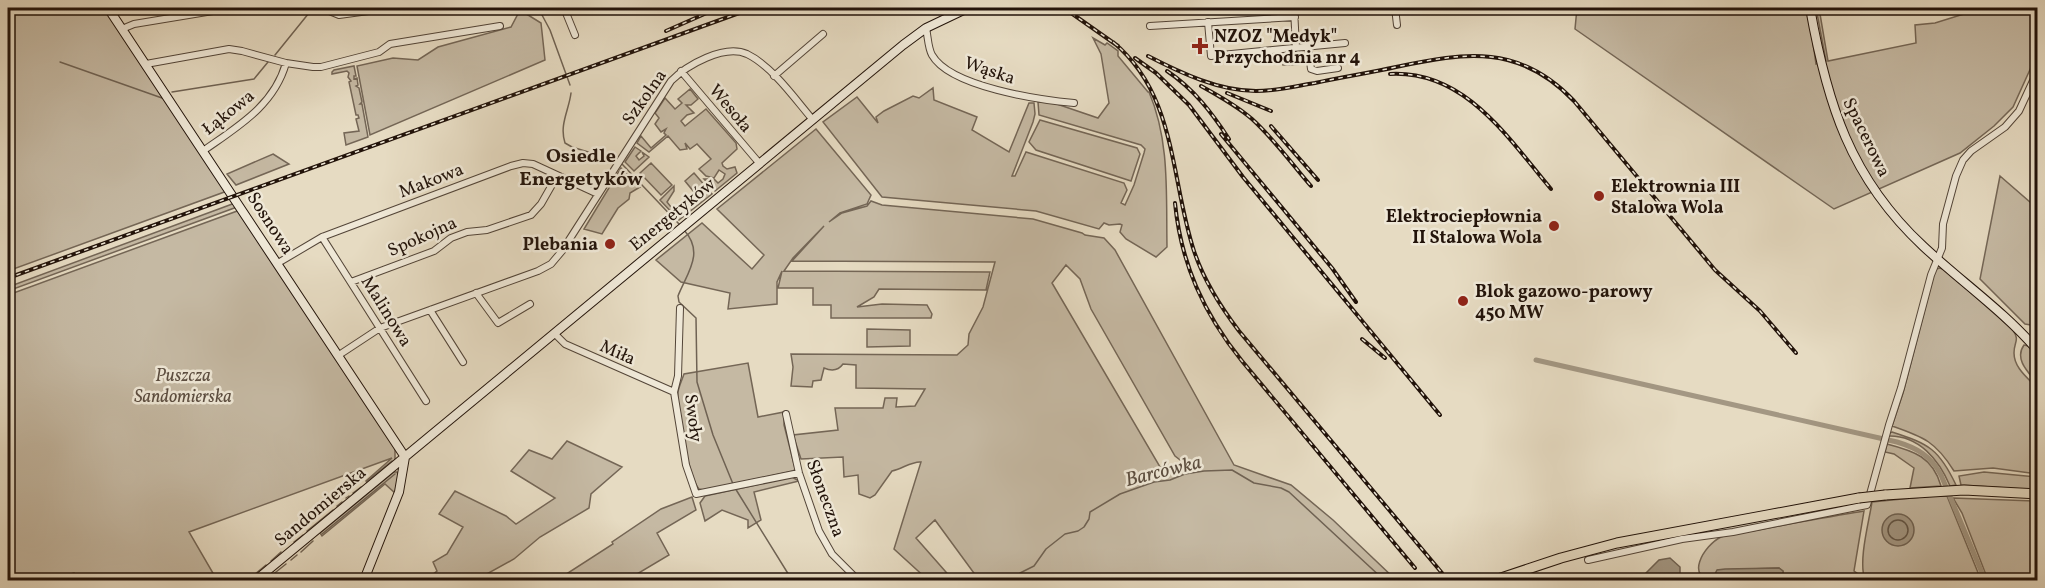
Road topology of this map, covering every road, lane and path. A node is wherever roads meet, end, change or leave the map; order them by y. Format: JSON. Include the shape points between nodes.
{"nodes":[{"id":1,"x":108,"y":8,"type":"edge"},
{"id":2,"x":231,"y":8,"type":"edge"},
{"id":3,"x":322,"y":8,"type":"edge"},
{"id":4,"x":564,"y":8,"type":"edge"},
{"id":5,"x":968,"y":8,"type":"edge"},
{"id":6,"x":1294,"y":8,"type":"edge"},
{"id":7,"x":1395,"y":8,"type":"edge"},
{"id":8,"x":1810,"y":8,"type":"edge"},
{"id":9,"x":384,"y":9,"type":"dead end"},
{"id":10,"x":1295,"y":18,"type":"junction"},
{"id":11,"x":1208,"y":22,"type":"junction"},
{"id":12,"x":1397,"y":25,"type":"dead end"},
{"id":13,"x":500,"y":26,"type":"dead end"},
{"id":14,"x":1150,"y":26,"type":"dead end"},
{"id":15,"x":926,"y":28,"type":"junction"},
{"id":16,"x":122,"y":29,"type":"junction"},
{"id":17,"x":823,"y":34,"type":"dead end"},
{"id":18,"x":575,"y":35,"type":"dead end"},
{"id":19,"x":1345,"y":43,"type":"dead end"},
{"id":20,"x":1308,"y":46,"type":"junction"},
{"id":21,"x":1296,"y":48,"type":"junction"},
{"id":22,"x":286,"y":63,"type":"junction"},
{"id":23,"x":146,"y":64,"type":"junction"},
{"id":24,"x":1338,"y":68,"type":"dead end"},
{"id":25,"x":2037,"y":70,"type":"edge"},
{"id":26,"x":681,"y":71,"type":"junction"},
{"id":27,"x":774,"y":76,"type":"junction"},
{"id":28,"x":1074,"y":103,"type":"dead end"},
{"id":29,"x":813,"y":120,"type":"junction"},
{"id":30,"x":203,"y":151,"type":"junction"},
{"id":31,"x":760,"y":164,"type":"junction"},
{"id":32,"x":557,"y":176,"type":"junction"},
{"id":33,"x":598,"y":194,"type":"junction"},
{"id":34,"x":322,"y":237,"type":"junction"},
{"id":35,"x":1936,"y":258,"type":"junction"},
{"id":36,"x":278,"y":263,"type":"junction"},
{"id":37,"x":351,"y":282,"type":"junction"},
{"id":38,"x":476,"y":293,"type":"junction"},
{"id":39,"x":530,"y":304,"type":"dead end"},
{"id":40,"x":681,"y":308,"type":"dead end"},
{"id":41,"x":430,"y":310,"type":"junction"},
{"id":42,"x":380,"y":328,"type":"junction"},
{"id":43,"x":554,"y":333,"type":"junction"},
{"id":44,"x":2037,"y":351,"type":"edge"},
{"id":45,"x":339,"y":355,"type":"junction"},
{"id":46,"x":463,"y":362,"type":"dead end"},
{"id":47,"x":674,"y":392,"type":"junction"},
{"id":48,"x":426,"y":401,"type":"dead end"},
{"id":49,"x":786,"y":414,"type":"dead end"},
{"id":50,"x":405,"y":457,"type":"junction"},
{"id":51,"x":799,"y":473,"type":"junction"},
{"id":52,"x":2037,"y":494,"type":"edge"},
{"id":53,"x":1588,"y":560,"type":"dead end"},
{"id":54,"x":256,"y":580,"type":"edge"},
{"id":55,"x":364,"y":580,"type":"edge"},
{"id":56,"x":858,"y":580,"type":"edge"},
{"id":57,"x":1495,"y":580,"type":"edge"}],
"edges":[{"from":1,"to":16,"type":"street","name":"Sosnowa"},
{"from":2,"to":16,"type":"street"},
{"from":3,"to":9,"type":"street","via":[[339,15]]},
{"from":4,"to":18,"type":"street"},
{"from":5,"to":15,"type":"street","name":"Energetyków"},
{"from":6,"to":10,"type":"street"},
{"from":7,"to":12,"type":"street"},
{"from":8,"to":35,"type":"street","name":"Spacerowa","via":[[1828,93],[1853,154],[1894,216]]},
{"from":10,"to":11,"type":"street"},
{"from":10,"to":21,"type":"street"},
{"from":11,"to":14,"type":"street"},
{"from":11,"to":21,"type":"street","via":[[1211,56]]},
{"from":13,"to":22,"type":"street","via":[[390,44],[379,52],[321,67]]},
{"from":15,"to":28,"type":"street","name":"Wąska","via":[[932,55],[944,69],[1012,94]]},
{"from":15,"to":29,"type":"street","name":"Energetyków"},
{"from":16,"to":23,"type":"street","name":"Sosnowa"},
{"from":17,"to":27,"type":"street"},
{"from":19,"to":20,"type":"street"},
{"from":20,"to":21,"type":"street"},
{"from":20,"to":24,"type":"street","via":[[1311,69]]},
{"from":22,"to":23,"type":"street","via":[[229,49]]},
{"from":22,"to":30,"type":"street","name":"Łąkowa","via":[[280,80],[261,107]]},
{"from":23,"to":30,"type":"street","name":"Sosnowa"},
{"from":25,"to":35,"type":"street","via":[[2019,111],[1963,160],[1943,225],[1942,248]]},
{"from":26,"to":27,"type":"street","name":"Szkolna","via":[[700,60],[731,52],[746,54]]},
{"from":26,"to":31,"type":"street","name":"Wesoła"},
{"from":26,"to":33,"type":"street","name":"Szkolna"},
{"from":27,"to":29,"type":"street","name":"Szkolna"},
{"from":29,"to":31,"type":"street","name":"Energetyków"},
{"from":30,"to":36,"type":"street","name":"Sosnowa"},
{"from":31,"to":43,"type":"street","name":"Energetyków"},
{"from":32,"to":33,"type":"street","name":"Makowa"},
{"from":32,"to":34,"type":"street","name":"Makowa","via":[[533,164],[511,166]]},
{"from":32,"to":37,"type":"street","name":"Spokojna","via":[[531,214],[451,238],[434,251]]},
{"from":33,"to":38,"type":"street","name":"Szkolna","via":[[551,264]]},
{"from":34,"to":36,"type":"street","name":"Makowa"},
{"from":34,"to":37,"type":"street","name":"Malinowa"},
{"from":35,"to":44,"type":"street","name":"Spacerowa"},
{"from":35,"to":53,"type":"street","via":[[1868,505]]},
{"from":36,"to":45,"type":"street","name":"Sosnowa"},
{"from":37,"to":42,"type":"street","name":"Malinowa"},
{"from":38,"to":39,"type":"street","via":[[498,322]]},
{"from":38,"to":41,"type":"street","name":"Szkolna"},
{"from":40,"to":47,"type":"street","name":"Swoły"},
{"from":41,"to":42,"type":"street","name":"Szkolna"},
{"from":41,"to":46,"type":"street"},
{"from":42,"to":45,"type":"street","name":"Szkolna"},
{"from":42,"to":48,"type":"street","name":"Malinowa"},
{"from":43,"to":47,"type":"street","name":"Miła","via":[[565,344]]},
{"from":43,"to":50,"type":"street","name":"Energetyków"},
{"from":45,"to":50,"type":"street","name":"Sosnowa"},
{"from":47,"to":51,"type":"street","name":"Swoły","via":[[686,465],[696,494]]},
{"from":49,"to":51,"type":"street","name":"Słoneczna"},
{"from":50,"to":54,"type":"street","name":"Sandomierska"},
{"from":50,"to":55,"type":"street","via":[[399,492]]},
{"from":51,"to":56,"type":"street","name":"Słoneczna","via":[[825,543]]},
{"from":52,"to":57,"type":"main road","bridge":true,"via":[[1973,490],[1859,498],[1617,543]]}]}
